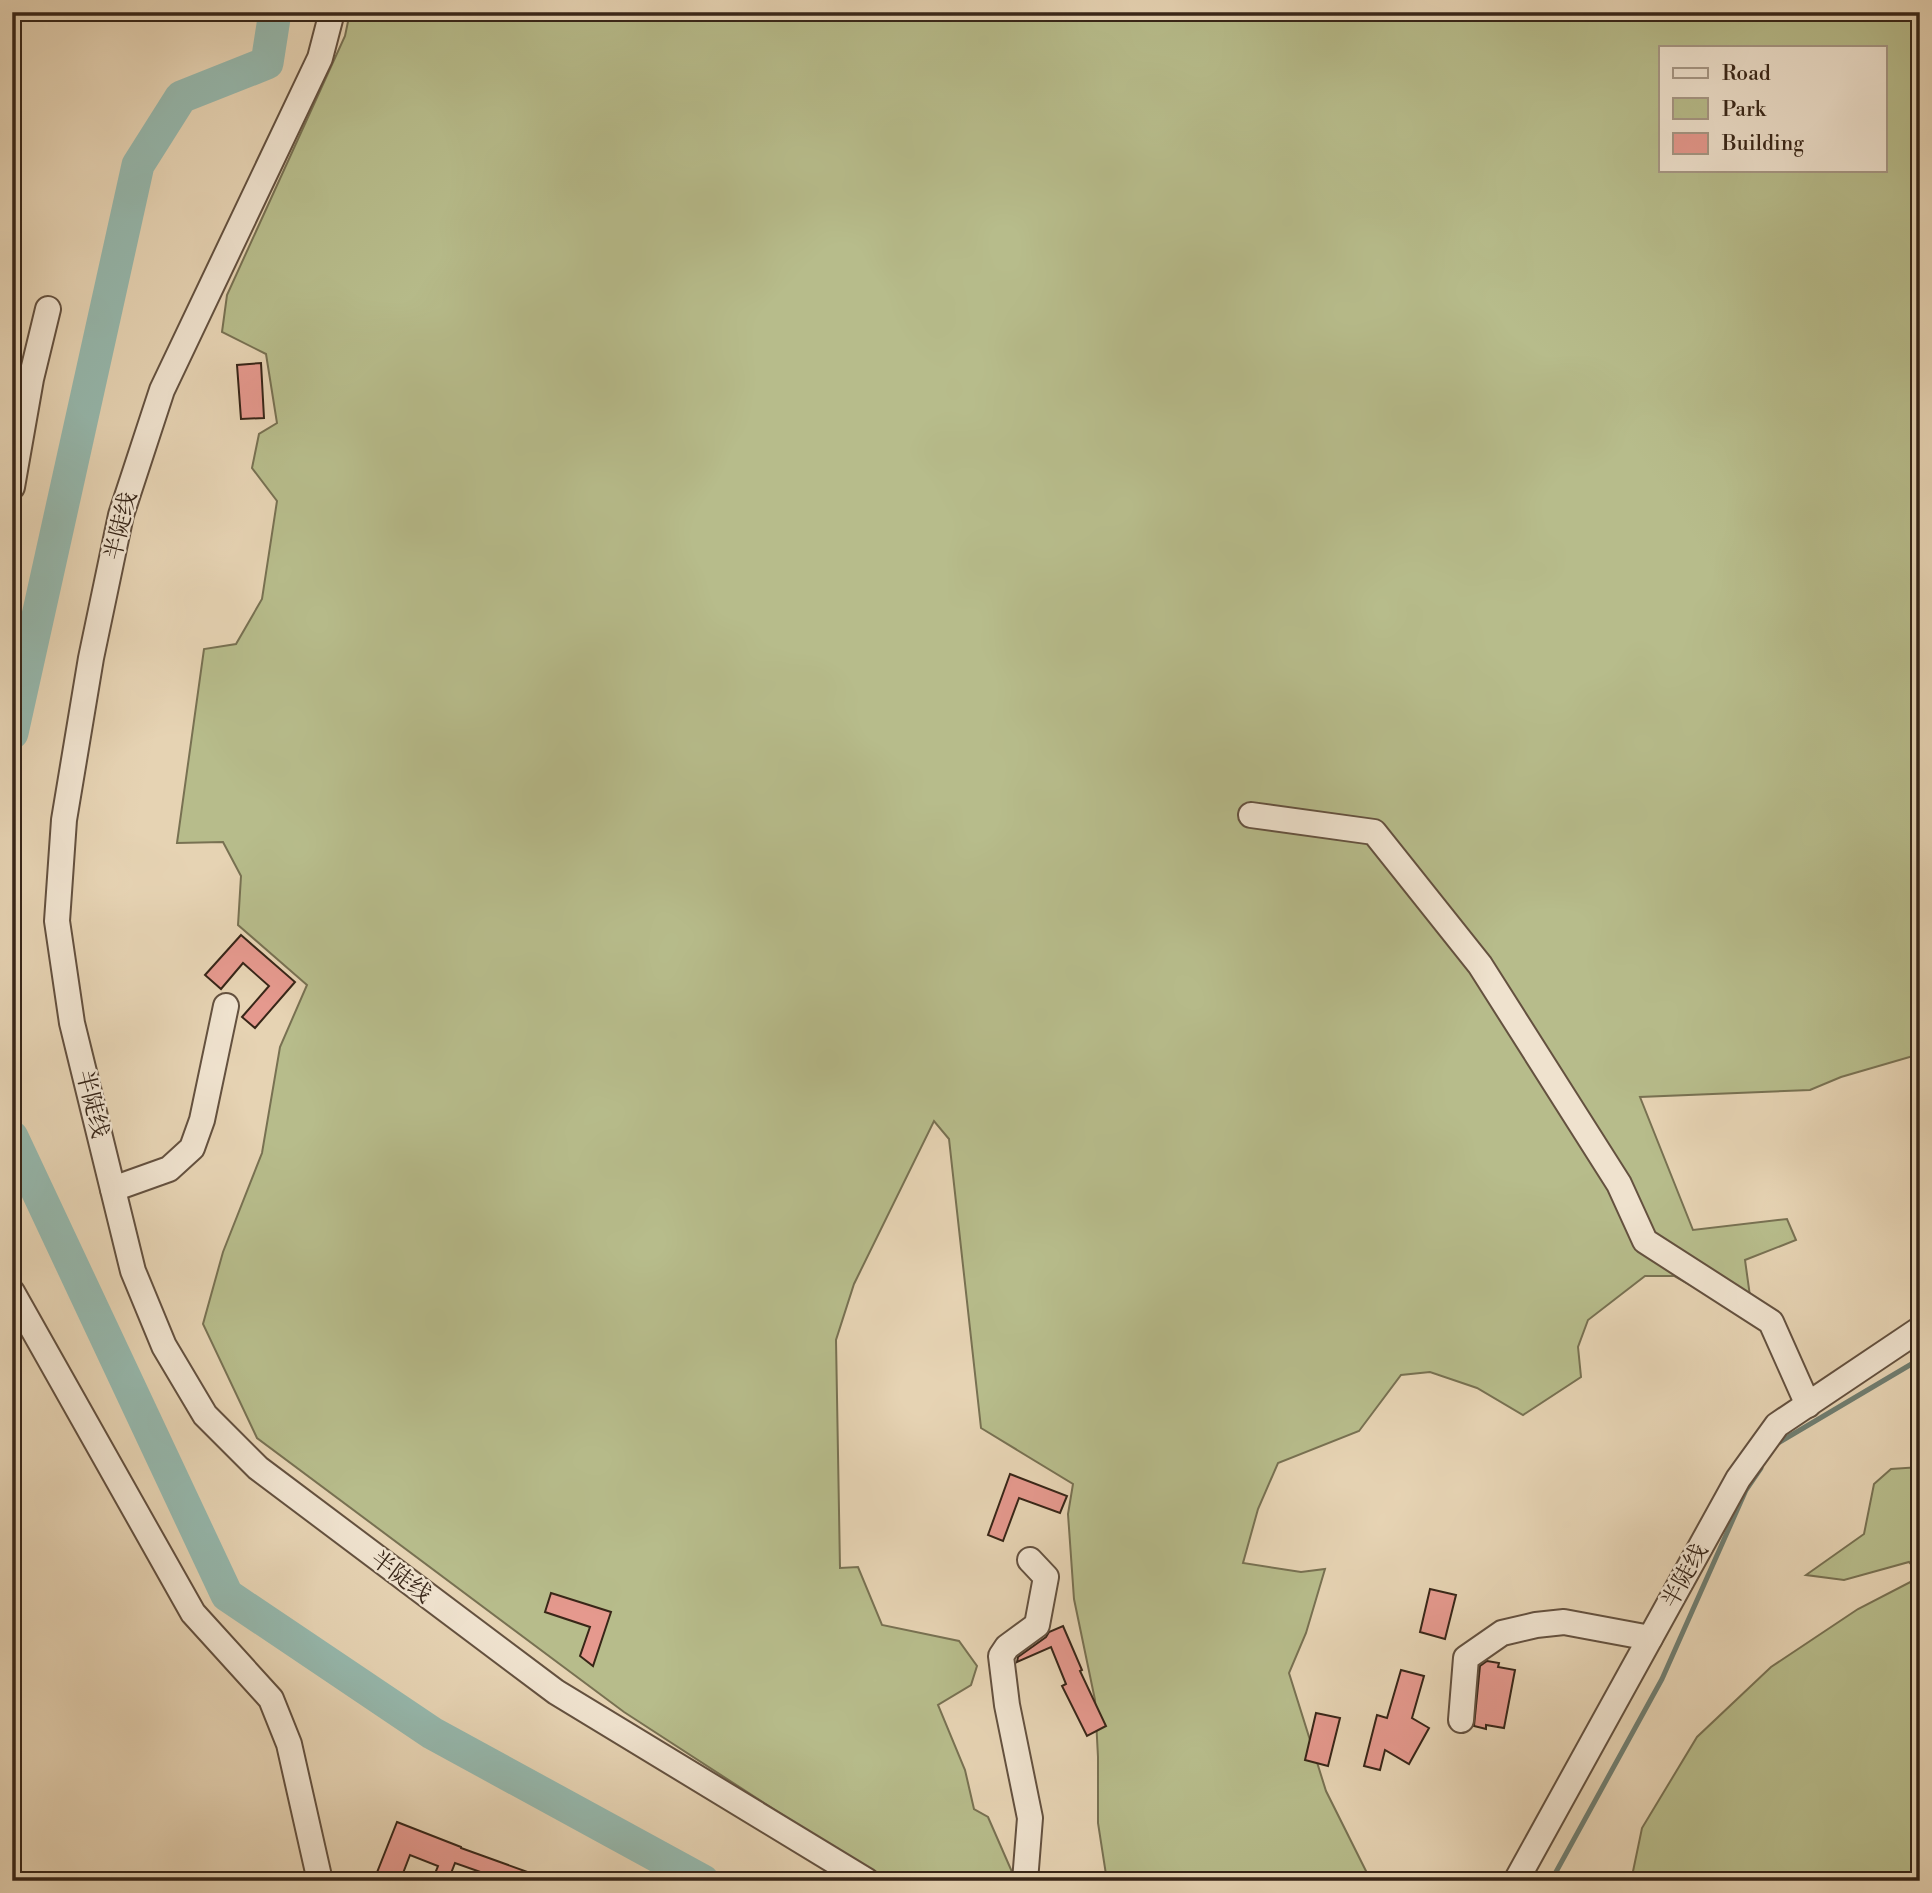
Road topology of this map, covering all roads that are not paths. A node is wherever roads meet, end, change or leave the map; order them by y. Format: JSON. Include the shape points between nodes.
{"nodes":[{"id":1,"x":332,"y":12,"type":"edge"},
{"id":2,"x":48,"y":309,"type":"dead end"},
{"id":3,"x":12,"y":486,"type":"edge"},
{"id":4,"x":1251,"y":814,"type":"dead end"},
{"id":5,"x":226,"y":1006,"type":"dead end"},
{"id":6,"x":113,"y":1189,"type":"junction"},
{"id":7,"x":12,"y":1292,"type":"edge"},
{"id":8,"x":1920,"y":1329,"type":"edge"},
{"id":9,"x":1808,"y":1405,"type":"junction"},
{"id":10,"x":1030,"y":1560,"type":"dead end"},
{"id":11,"x":1650,"y":1637,"type":"junction"},
{"id":12,"x":1461,"y":1720,"type":"dead end"},
{"id":13,"x":320,"y":1881,"type":"edge"},
{"id":14,"x":867,"y":1881,"type":"edge"},
{"id":15,"x":1025,"y":1881,"type":"edge"},
{"id":16,"x":1516,"y":1881,"type":"edge"}],
"edges":[{"from":1,"to":6,"type":"street","name":"半陡线","via":[[320,58],[163,390],[121,515],[91,658],[64,820],[57,921],[72,1023]]},
{"from":2,"to":3,"type":"street"},
{"from":4,"to":9,"type":"street","via":[[1374,832],[1480,965],[1619,1184],[1646,1241],[1771,1322]]},
{"from":5,"to":6,"type":"street","via":[[192,1148],[169,1169]]},
{"from":6,"to":14,"type":"street","name":"半陡线","via":[[133,1270],[164,1346],[205,1415],[258,1468],[556,1692]]},
{"from":7,"to":13,"type":"street","via":[[193,1613],[271,1699],[289,1744]]},
{"from":8,"to":9,"type":"street","name":"半陡线"},
{"from":9,"to":11,"type":"street","name":"半陡线","via":[[1777,1426],[1738,1479]]},
{"from":10,"to":15,"type":"street","via":[[1045,1577],[1037,1625],[1001,1657],[1030,1818]]},
{"from":11,"to":12,"type":"street","via":[[1564,1622],[1503,1633],[1466,1658]]},
{"from":11,"to":16,"type":"street","name":"半陡线"}]}
